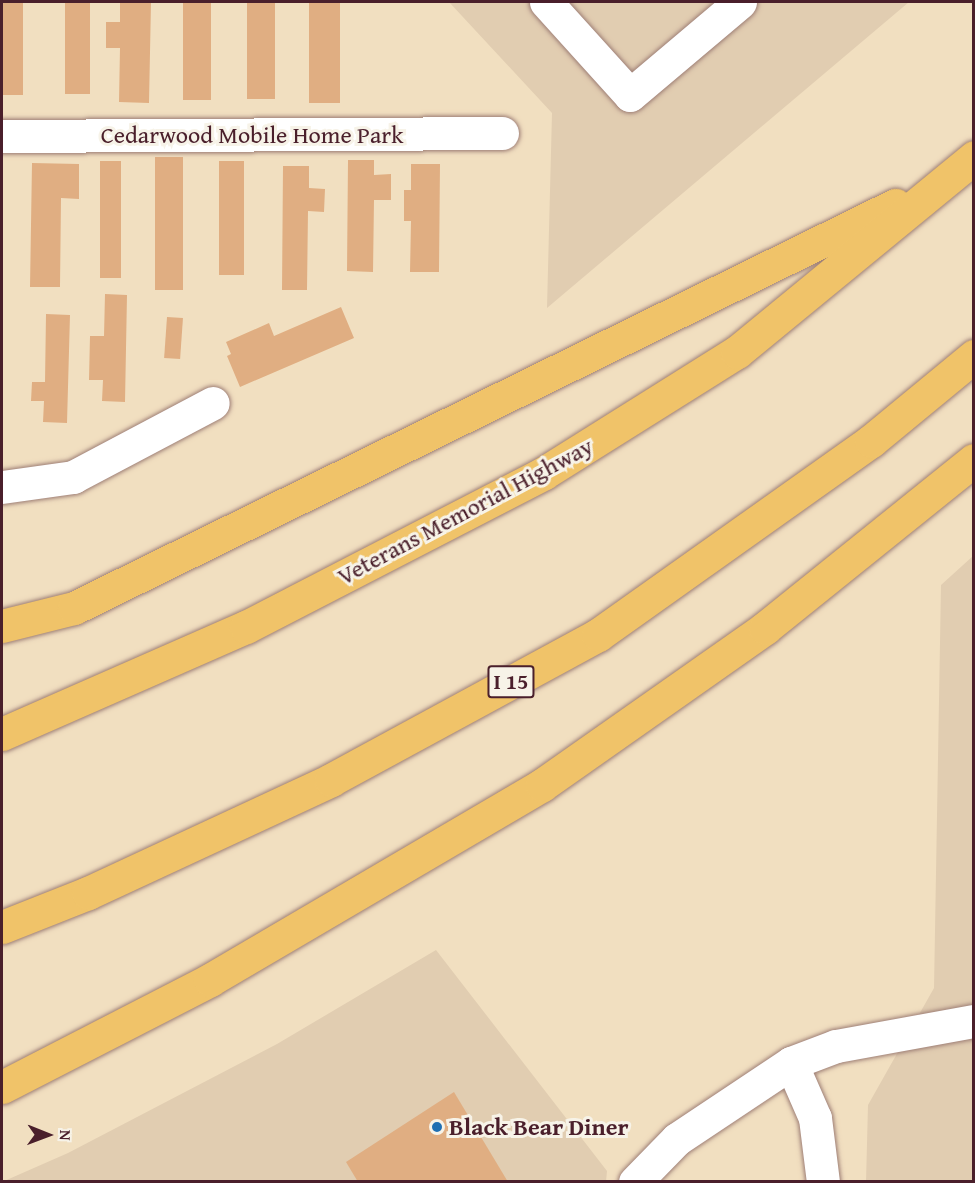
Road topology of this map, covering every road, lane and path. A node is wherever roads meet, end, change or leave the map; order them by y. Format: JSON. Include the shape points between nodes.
{"nodes":[{"id":1,"x":546,"y":2,"type":"edge"},
{"id":2,"x":740,"y":2,"type":"edge"},
{"id":3,"x":502,"y":134,"type":"dead end"},
{"id":4,"x":2,"y":136,"type":"edge"},
{"id":5,"x":974,"y":157,"type":"edge"},
{"id":6,"x":945,"y":180,"type":"junction"},
{"id":7,"x":974,"y":356,"type":"edge"},
{"id":8,"x":213,"y":403,"type":"dead end"},
{"id":9,"x":974,"y":460,"type":"edge"},
{"id":10,"x":2,"y":488,"type":"edge"},
{"id":11,"x":2,"y":626,"type":"edge"},
{"id":12,"x":2,"y":734,"type":"edge"},
{"id":13,"x":2,"y":927,"type":"edge"},
{"id":14,"x":974,"y":1021,"type":"edge"},
{"id":15,"x":791,"y":1063,"type":"junction"},
{"id":16,"x":2,"y":1087,"type":"edge"},
{"id":17,"x":635,"y":1182,"type":"edge"},
{"id":18,"x":823,"y":1182,"type":"edge"}],
"edges":[{"from":1,"to":2,"type":"street","via":[[630,95]]},
{"from":3,"to":4,"type":"street","name":"Cedarwood Mobile Home Park"},
{"from":5,"to":6,"type":"highway","name":"Veterans Memorial Highway"},
{"from":6,"to":11,"type":"highway","via":[[74,608]]},
{"from":6,"to":12,"type":"highway","name":"Veterans Memorial Highway","via":[[737,352],[544,473],[246,627]]},
{"from":7,"to":13,"type":"highway","number":"I 15","via":[[871,441],[598,635],[331,780],[88,893]]},
{"from":8,"to":10,"type":"street","via":[[73,477]]},
{"from":9,"to":16,"type":"highway","via":[[765,628],[542,785],[210,980]]},
{"from":14,"to":15,"type":"street","via":[[836,1046]]},
{"from":15,"to":17,"type":"street","via":[[677,1139]]},
{"from":15,"to":18,"type":"street","via":[[815,1118]]}]}
